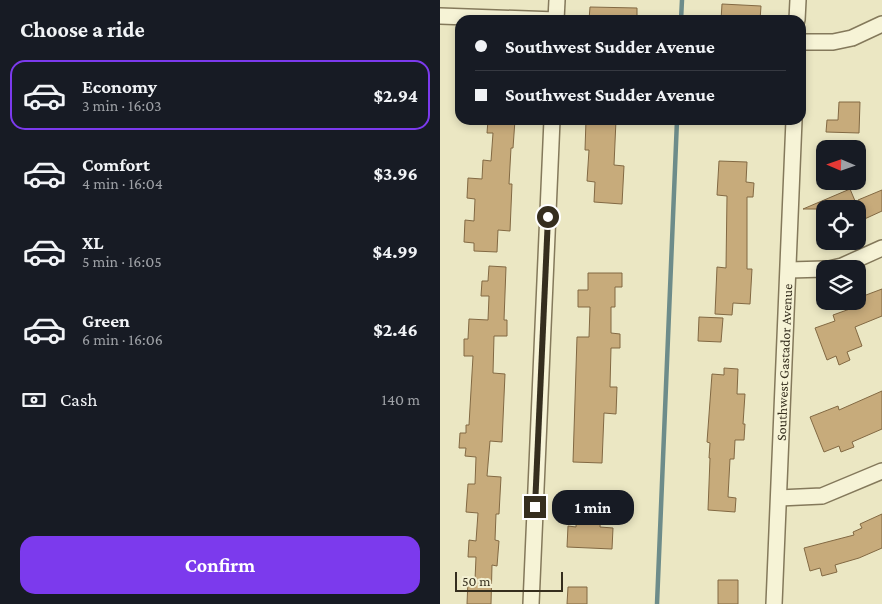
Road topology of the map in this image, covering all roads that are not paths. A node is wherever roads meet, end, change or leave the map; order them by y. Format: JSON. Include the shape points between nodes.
{"nodes":[{"id":1,"x":557,"y":0,"type":"edge"},
{"id":2,"x":798,"y":0,"type":"edge"},
{"id":3,"x":556,"y":15,"type":"edge"},
{"id":4,"x":797,"y":15,"type":"edge"},
{"id":5,"x":440,"y":16,"type":"edge"},
{"id":6,"x":455,"y":17,"type":"edge"},
{"id":7,"x":882,"y":24,"type":"edge"},
{"id":8,"x":806,"y":42,"type":"edge"},
{"id":9,"x":552,"y":125,"type":"edge"},
{"id":10,"x":794,"y":125,"type":"edge"},
{"id":11,"x":882,"y":248,"type":"edge"},
{"id":12,"x":855,"y":260,"type":"edge"},
{"id":13,"x":816,"y":269,"type":"edge"},
{"id":14,"x":789,"y":270,"type":"junction"},
{"id":15,"x":882,"y":471,"type":"edge"},
{"id":16,"x":779,"y":498,"type":"junction"},
{"id":17,"x":531,"y":604,"type":"edge"},
{"id":18,"x":774,"y":604,"type":"edge"}],
"edges":[{"from":1,"to":3,"type":"street"},
{"from":2,"to":4,"type":"street"},
{"from":5,"to":6,"type":"street"},
{"from":7,"to":8,"type":"street","via":[[852,38]]},
{"from":9,"to":17,"type":"street"},
{"from":10,"to":14,"type":"street","name":"Southwest Gastador Avenue"},
{"from":11,"to":12,"type":"street"},
{"from":13,"to":14,"type":"street"},
{"from":14,"to":16,"type":"street","name":"Southwest Gastador Avenue"},
{"from":15,"to":16,"type":"street","via":[[822,496]]},
{"from":16,"to":18,"type":"street","name":"Southwest Gastador Avenue"}]}
